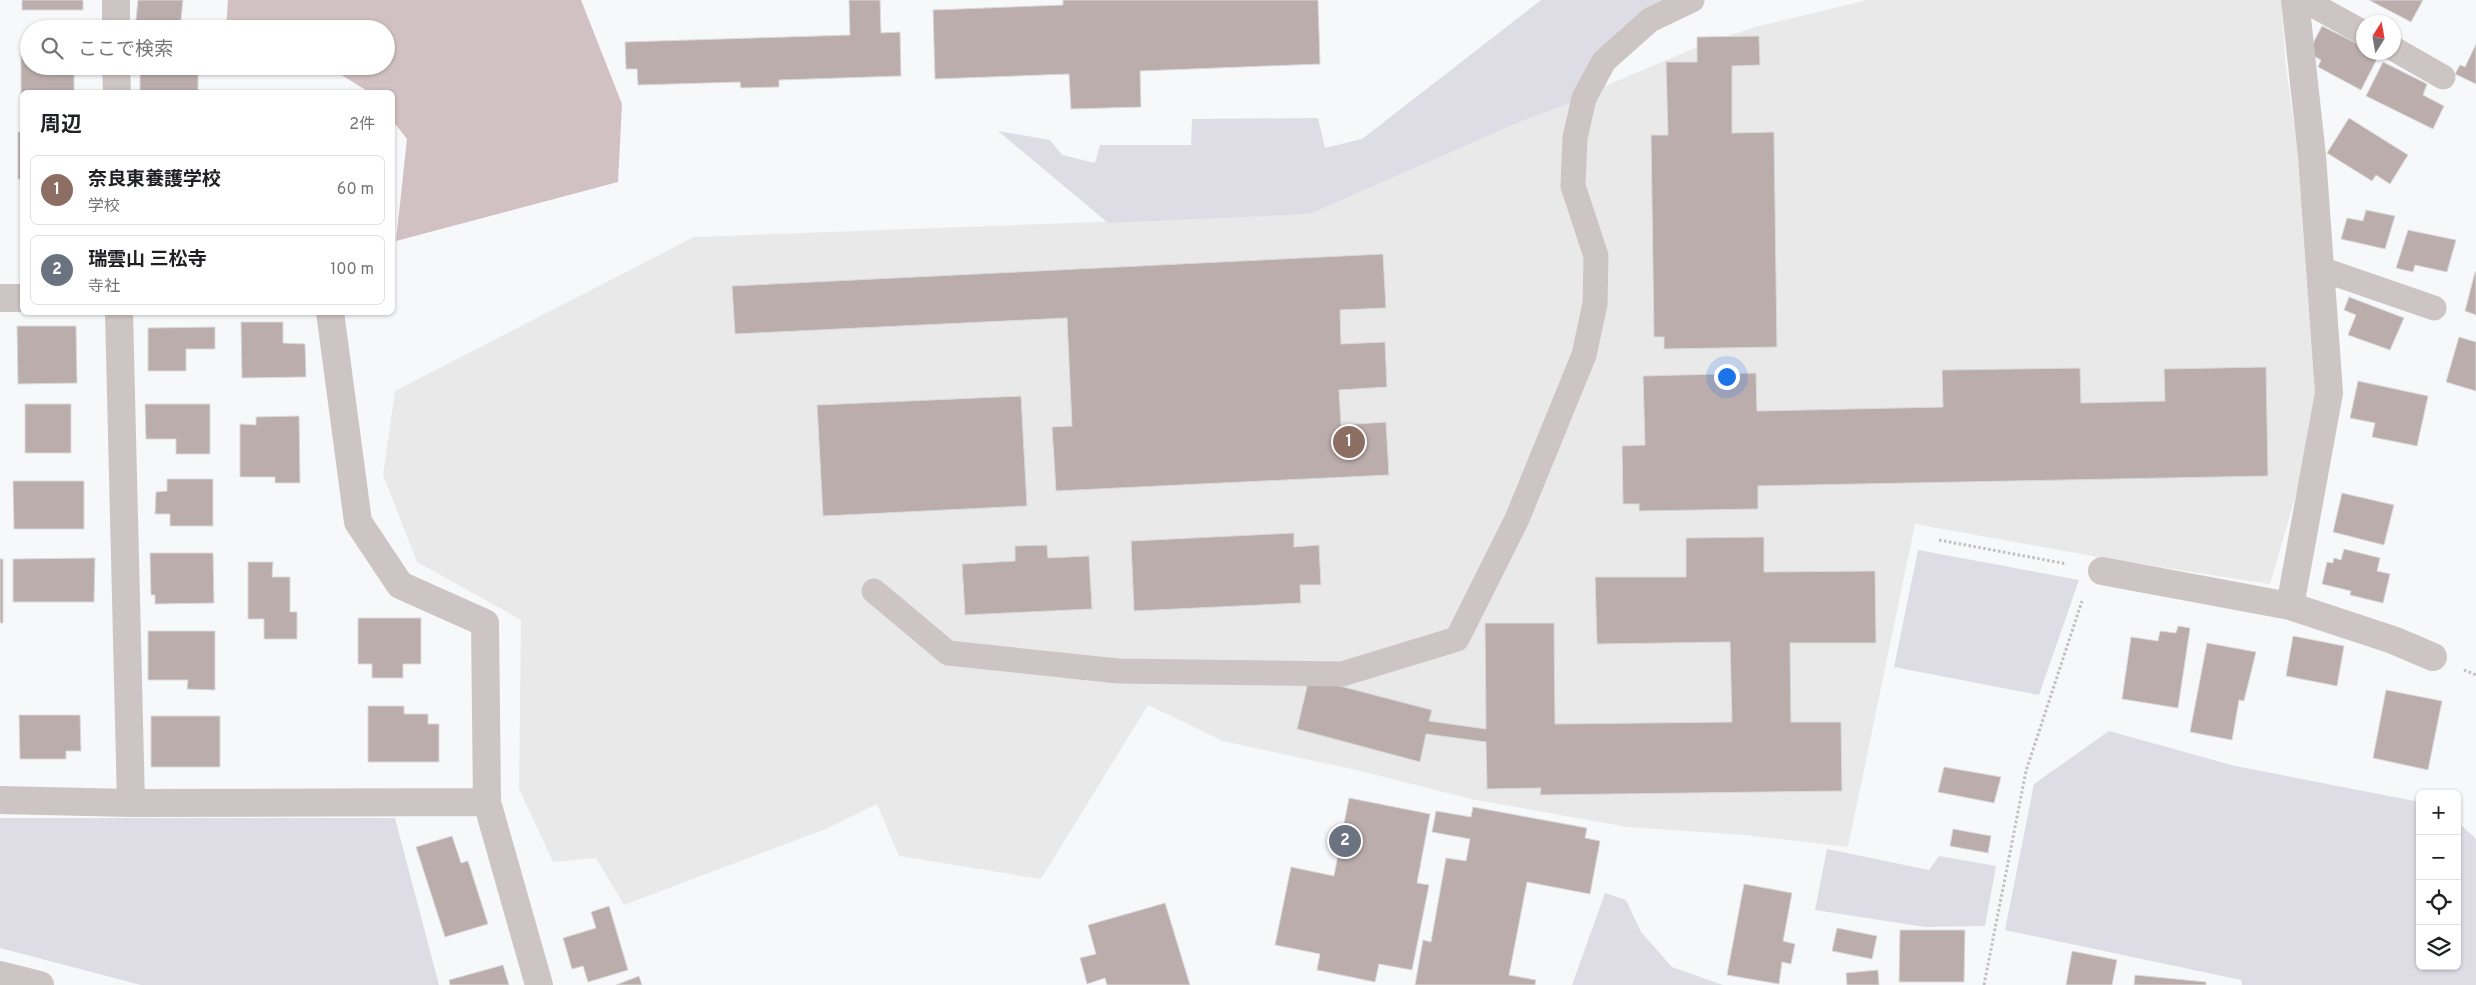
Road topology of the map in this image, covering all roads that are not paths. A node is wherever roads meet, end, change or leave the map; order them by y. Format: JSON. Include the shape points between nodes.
{"nodes":[{"id":1,"x":116,"y":0,"type":"edge"},
{"id":2,"x":1692,"y":0,"type":"edge"},
{"id":3,"x":2295,"y":0,"type":"edge"},
{"id":4,"x":2304,"y":0,"type":"edge"},
{"id":5,"x":116,"y":20,"type":"edge"},
{"id":6,"x":2356,"y":29,"type":"edge"},
{"id":7,"x":2401,"y":54,"type":"edge"},
{"id":8,"x":116,"y":75,"type":"edge"},
{"id":9,"x":2443,"y":77,"type":"dead end"},
{"id":10,"x":117,"y":90,"type":"edge"},
{"id":11,"x":2321,"y":270,"type":"junction"},
{"id":12,"x":0,"y":298,"type":"edge"},
{"id":13,"x":20,"y":298,"type":"edge"},
{"id":14,"x":2434,"y":308,"type":"dead end"},
{"id":15,"x":119,"y":315,"type":"edge"},
{"id":16,"x":330,"y":315,"type":"edge"},
{"id":17,"x":2102,"y":570,"type":"road end"},
{"id":18,"x":874,"y":591,"type":"dead end"},
{"id":19,"x":2290,"y":606,"type":"junction"},
{"id":20,"x":2433,"y":657,"type":"dead end"},
{"id":21,"x":0,"y":800,"type":"edge"},
{"id":22,"x":487,"y":802,"type":"junction"},
{"id":23,"x":131,"y":803,"type":"junction"},
{"id":24,"x":0,"y":974,"type":"edge"},
{"id":25,"x":36,"y":985,"type":"edge"},
{"id":26,"x":539,"y":985,"type":"edge"}],
"edges":[{"from":1,"to":5,"type":"street"},
{"from":2,"to":18,"type":"lane","via":[[1650,20],[1604,61],[1584,98],[1575,138],[1573,186],[1596,256],[1595,304],[1584,355],[1517,519],[1457,639],[1342,674],[1118,671],[948,653]]},
{"from":3,"to":11,"type":"street"},
{"from":4,"to":6,"type":"lane"},
{"from":7,"to":9,"type":"lane"},
{"from":8,"to":10,"type":"street"},
{"from":11,"to":14,"type":"lane"},
{"from":11,"to":19,"type":"street","via":[[2329,393]]},
{"from":12,"to":13,"type":"street"},
{"from":15,"to":23,"type":"street"},
{"from":16,"to":22,"type":"street","via":[[358,522],[400,586],[485,623]]},
{"from":17,"to":19,"type":"street"},
{"from":19,"to":20,"type":"street","via":[[2393,640]]},
{"from":21,"to":23,"type":"street"},
{"from":22,"to":23,"type":"street"},
{"from":22,"to":26,"type":"street"},
{"from":24,"to":25,"type":"street"}]}
